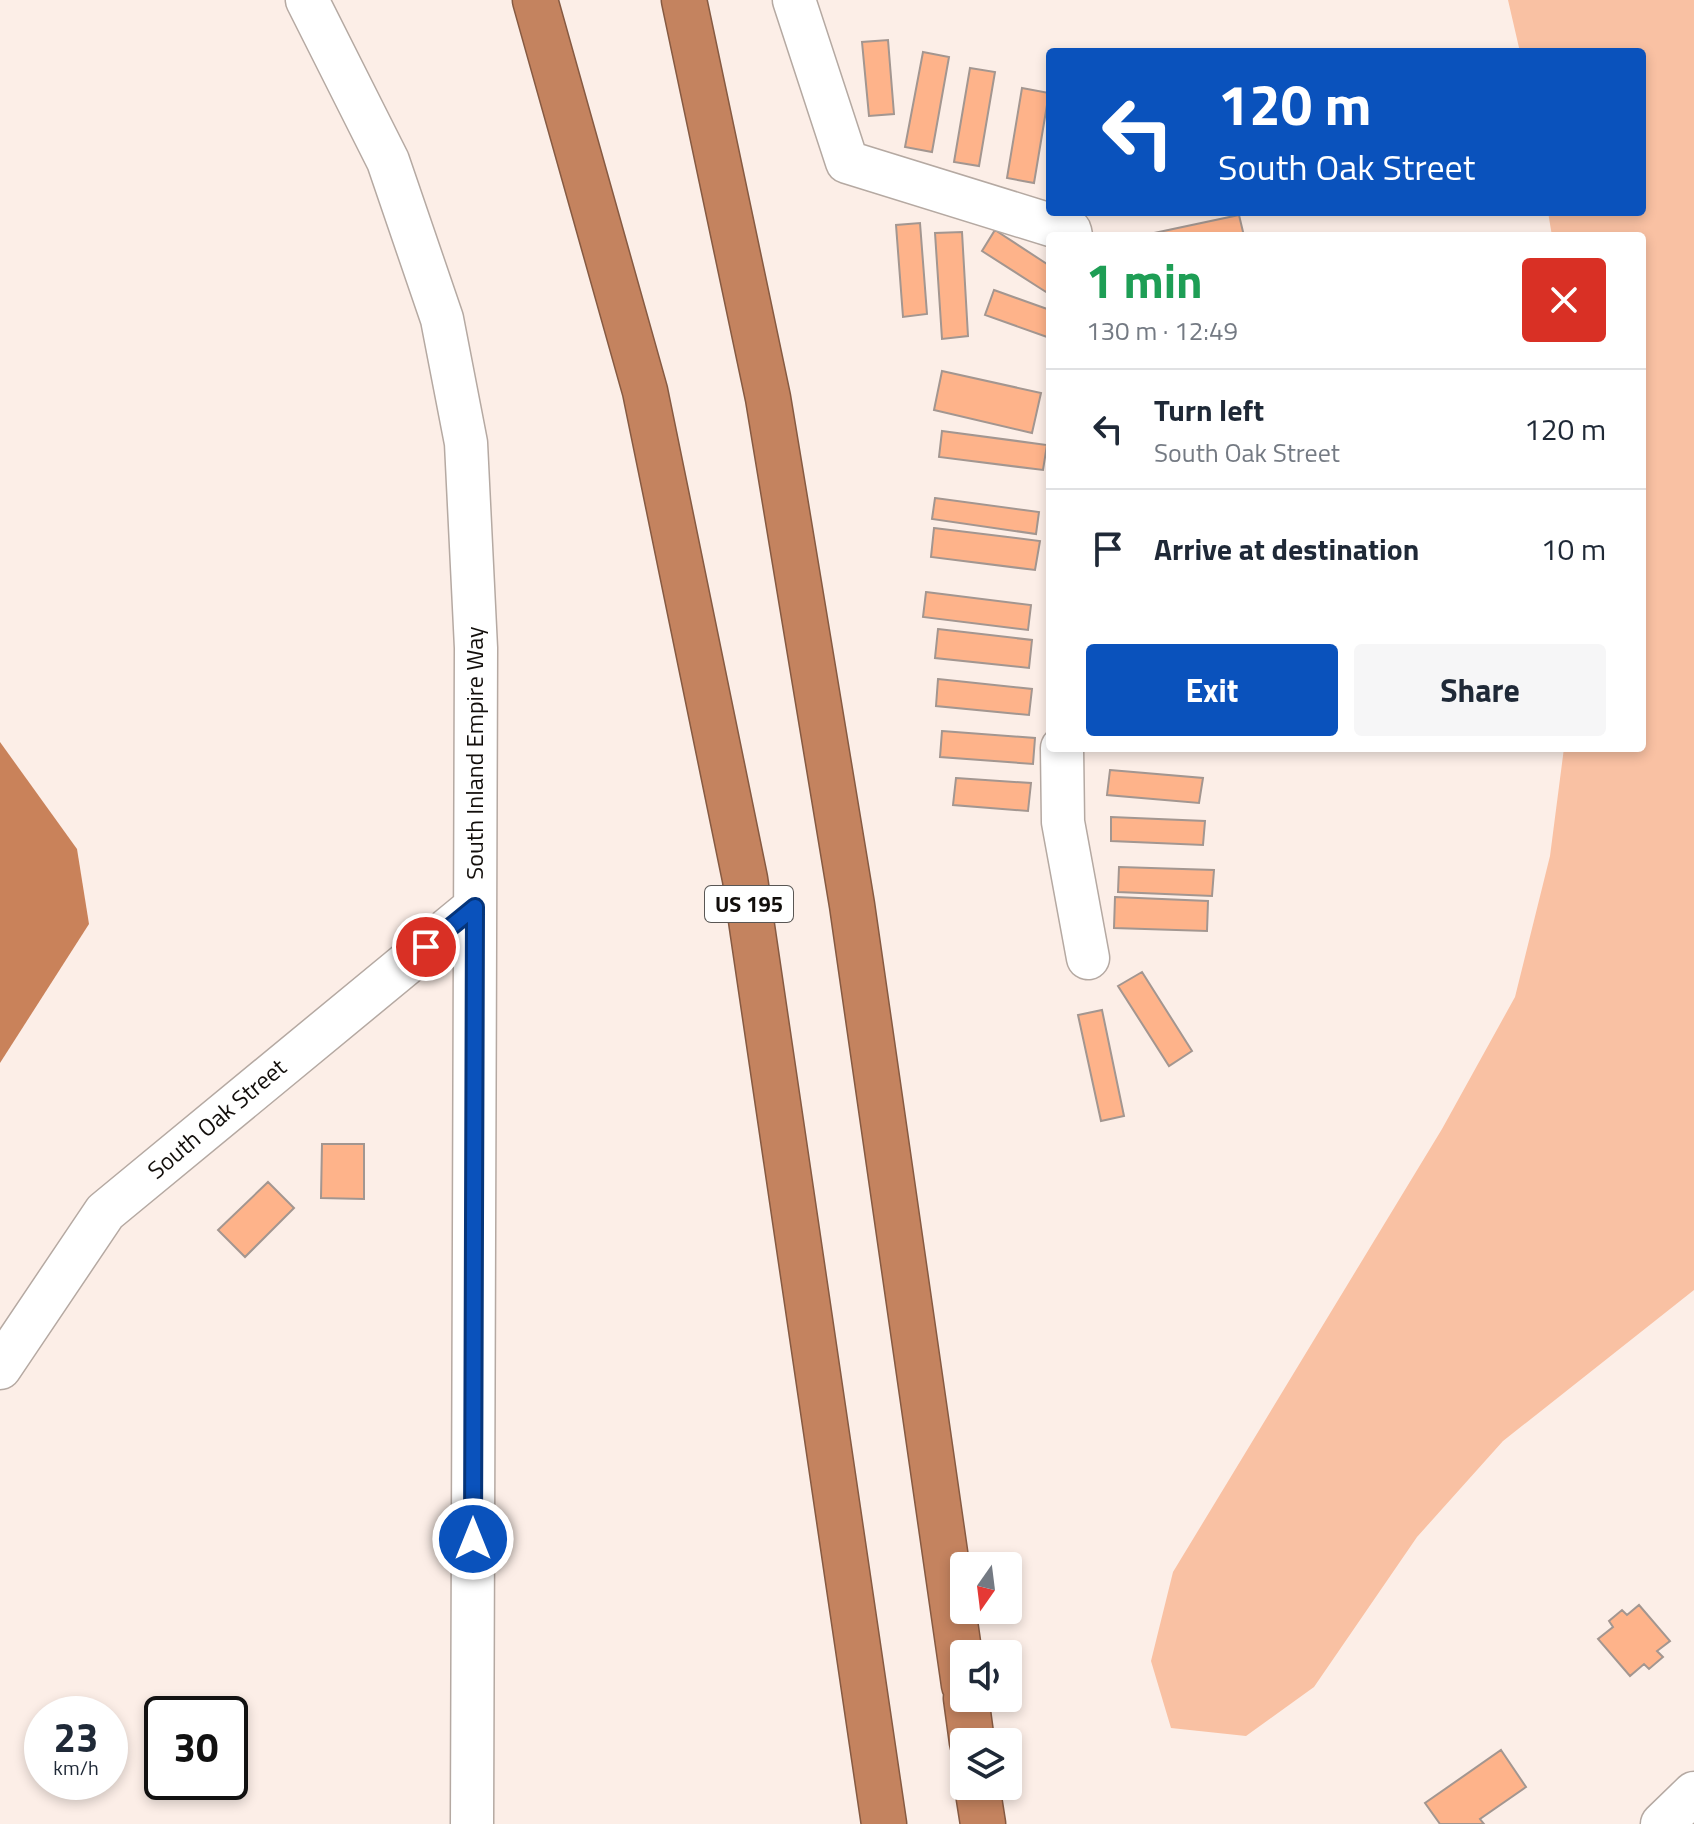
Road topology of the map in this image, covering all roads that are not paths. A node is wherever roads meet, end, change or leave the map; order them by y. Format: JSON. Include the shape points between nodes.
{"nodes":[{"id":1,"x":307,"y":0,"type":"edge"},
{"id":2,"x":535,"y":0,"type":"edge"},
{"id":3,"x":684,"y":0,"type":"edge"},
{"id":4,"x":794,"y":0,"type":"edge"},
{"id":5,"x":1070,"y":232,"type":"edge"},
{"id":6,"x":1062,"y":752,"type":"edge"},
{"id":7,"x":475,"y":907,"type":"junction"},
{"id":8,"x":1088,"y":958,"type":"dead end"},
{"id":9,"x":0,"y":1368,"type":"edge"},
{"id":10,"x":958,"y":1640,"type":"edge"},
{"id":11,"x":1694,"y":1793,"type":"edge"},
{"id":12,"x":979,"y":1800,"type":"edge"},
{"id":13,"x":472,"y":1824,"type":"edge"},
{"id":14,"x":884,"y":1824,"type":"edge"},
{"id":15,"x":983,"y":1824,"type":"edge"},
{"id":16,"x":1662,"y":1824,"type":"edge"}],
"edges":[{"from":1,"to":7,"type":"street","name":"South Inland Empire Way","via":[[388,161],[442,319],[466,443],[476,648]]},
{"from":2,"to":14,"type":"highway","number":"US 195","via":[[645,391],[745,879]]},
{"from":3,"to":10,"type":"highway","via":[[768,398],[852,905]]},
{"from":4,"to":5,"type":"street","via":[[847,162]]},
{"from":6,"to":8,"type":"street","via":[[1063,822]]},
{"from":7,"to":9,"type":"street","name":"South Oak Street","via":[[105,1212]]},
{"from":7,"to":13,"type":"street","name":"South Inland Empire Way"},
{"from":11,"to":16,"type":"street"},
{"from":12,"to":15,"type":"highway"}]}
